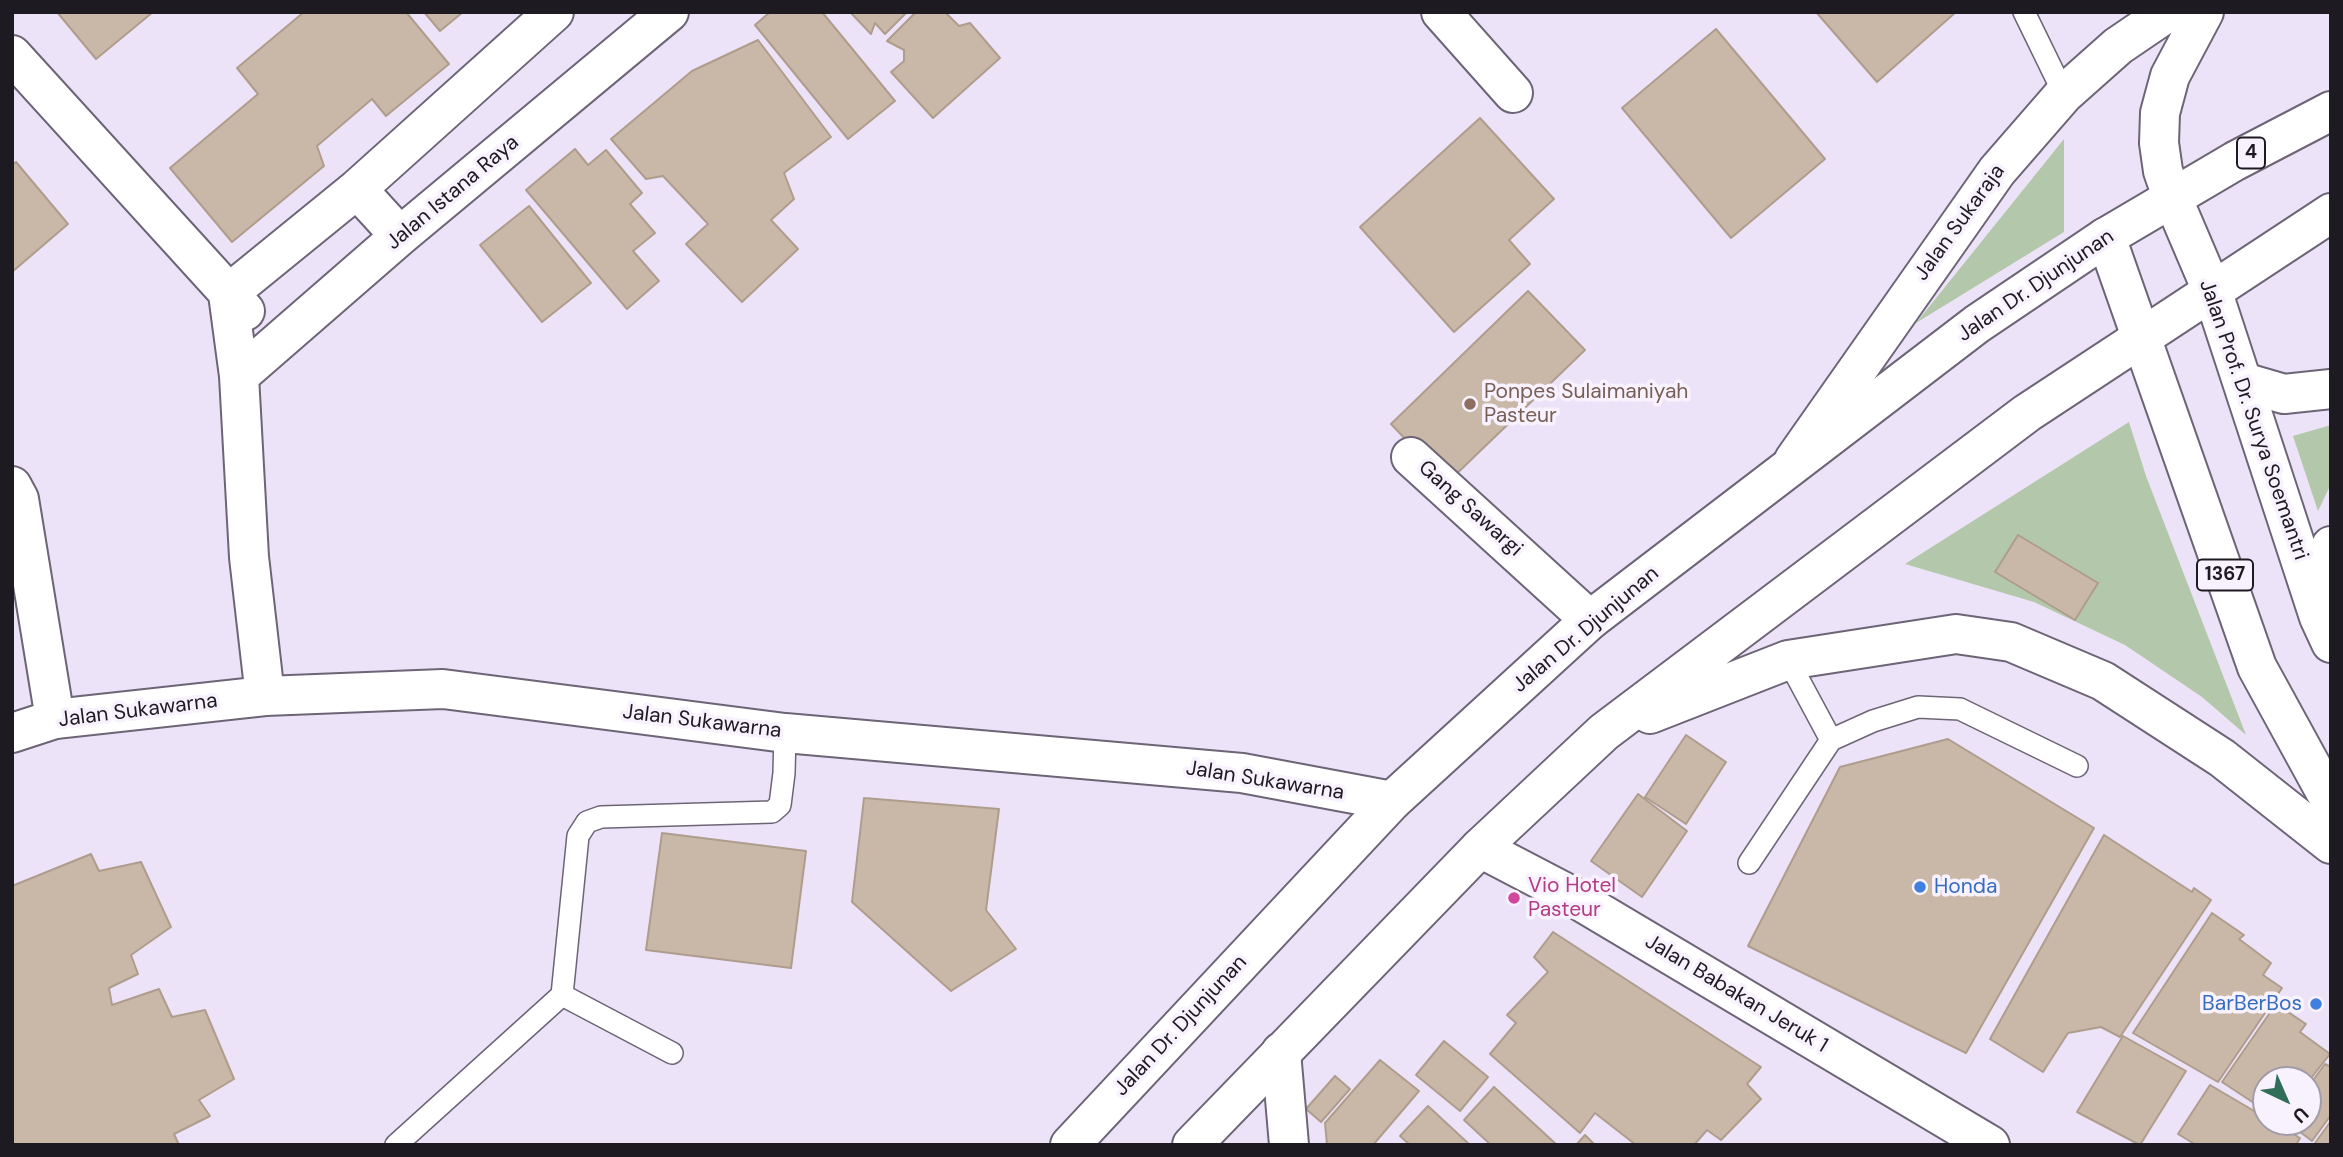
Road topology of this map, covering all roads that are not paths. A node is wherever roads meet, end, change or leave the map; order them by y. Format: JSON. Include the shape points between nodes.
{"nodes":[{"id":1,"x":554,"y":12,"type":"edge"},
{"id":2,"x":669,"y":12,"type":"edge"},
{"id":3,"x":1441,"y":12,"type":"edge"},
{"id":4,"x":2024,"y":12,"type":"edge"},
{"id":5,"x":2168,"y":12,"type":"edge"},
{"id":6,"x":2204,"y":12,"type":"edge"},
{"id":7,"x":12,"y":55,"type":"edge"},
{"id":8,"x":1513,"y":93,"type":"dead end"},
{"id":9,"x":2064,"y":94,"type":"junction"},
{"id":10,"x":2331,"y":111,"type":"edge"},
{"id":11,"x":357,"y":189,"type":"junction"},
{"id":12,"x":2172,"y":197,"type":"junction"},
{"id":13,"x":2331,"y":214,"type":"edge"},
{"id":14,"x":400,"y":236,"type":"junction"},
{"id":15,"x":2106,"y":237,"type":"junction"},
{"id":16,"x":2213,"y":293,"type":"junction"},
{"id":17,"x":228,"y":295,"type":"junction"},
{"id":18,"x":2141,"y":338,"type":"junction"},
{"id":19,"x":277,"y":342,"type":"junction"},
{"id":20,"x":239,"y":376,"type":"junction"},
{"id":21,"x":2243,"y":382,"type":"junction"},
{"id":22,"x":2331,"y":389,"type":"edge"},
{"id":23,"x":1411,"y":457,"type":"dead end"},
{"id":24,"x":1789,"y":468,"type":"junction"},
{"id":25,"x":12,"y":486,"type":"edge"},
{"id":26,"x":2331,"y":546,"type":"edge"},
{"id":27,"x":1590,"y":620,"type":"junction"},
{"id":28,"x":2325,"y":630,"type":"edge"},
{"id":29,"x":1788,"y":660,"type":"junction"},
{"id":30,"x":265,"y":696,"type":"junction"},
{"id":31,"x":55,"y":719,"type":"junction"},
{"id":32,"x":1604,"y":732,"type":"junction"},
{"id":33,"x":12,"y":733,"type":"edge"},
{"id":34,"x":785,"y":733,"type":"junction"},
{"id":35,"x":1830,"y":740,"type":"junction"},
{"id":36,"x":2077,"y":766,"type":"dead end"},
{"id":37,"x":1392,"y":801,"type":"junction"},
{"id":38,"x":2331,"y":802,"type":"edge"},
{"id":39,"x":2331,"y":844,"type":"edge"},
{"id":40,"x":1480,"y":848,"type":"junction"},
{"id":41,"x":1749,"y":863,"type":"dead end"},
{"id":42,"x":562,"y":995,"type":"junction"},
{"id":43,"x":1281,"y":1052,"type":"junction"},
{"id":44,"x":672,"y":1053,"type":"dead end"},
{"id":45,"x":396,"y":1145,"type":"edge"},
{"id":46,"x":1070,"y":1145,"type":"edge"},
{"id":47,"x":1192,"y":1145,"type":"edge"},
{"id":48,"x":1289,"y":1145,"type":"edge"},
{"id":49,"x":1990,"y":1145,"type":"edge"}],
"edges":[{"from":1,"to":11,"type":"main road"},
{"from":2,"to":14,"type":"main road","name":"Jalan Istana Raya"},
{"from":3,"to":8,"type":"main road"},
{"from":4,"to":9,"type":"lane"},
{"from":5,"to":9,"type":"main road","name":"Jalan Sukaraja","via":[[2118,46]]},
{"from":6,"to":12,"type":"main road","via":[[2170,76],[2160,113],[2159,143]]},
{"from":7,"to":17,"type":"main road"},
{"from":9,"to":24,"type":"main road","name":"Jalan Sukaraja","via":[[1997,171]]},
{"from":10,"to":12,"type":"main road","number":"4"},
{"from":11,"to":14,"type":"main road"},
{"from":11,"to":17,"type":"main road"},
{"from":12,"to":15,"type":"main road","name":"Jalan Dr. Djunjunan"},
{"from":12,"to":16,"type":"main road","name":"Jalan Prof. Dr. Surya Soemantri"},
{"from":13,"to":16,"type":"main road"},
{"from":14,"to":19,"type":"main road","name":"Jalan Istana Raya"},
{"from":15,"to":18,"type":"main road","number":"1367"},
{"from":15,"to":24,"type":"main road","name":"Jalan Dr. Djunjunan","via":[[1977,324]]},
{"from":16,"to":18,"type":"main road"},
{"from":16,"to":21,"type":"main road","name":"Jalan Prof. Dr. Surya Soemantri"},
{"from":17,"to":19,"type":"main road"},
{"from":17,"to":20,"type":"main road"},
{"from":18,"to":32,"type":"main road","via":[[2027,413]]},
{"from":18,"to":38,"type":"main road","number":"1367","via":[[2257,667]]},
{"from":19,"to":20,"type":"main road","name":"Jalan Istana Raya"},
{"from":20,"to":30,"type":"main road","via":[[249,557]]},
{"from":21,"to":22,"type":"main road","via":[[2284,394]]},
{"from":21,"to":28,"type":"main road","name":"Jalan Prof. Dr. Surya Soemantri"},
{"from":23,"to":27,"type":"main road","name":"Gang Sawargi"},
{"from":24,"to":27,"type":"main road","name":"Jalan Dr. Djunjunan"},
{"from":25,"to":31,"type":"main road","via":[[19,499]]},
{"from":26,"to":28,"type":"main road","via":[[2316,587]]},
{"from":27,"to":37,"type":"main road","name":"Jalan Dr. Djunjunan"},
{"from":29,"to":32,"type":"main road"},
{"from":29,"to":35,"type":"lane"},
{"from":29,"to":39,"type":"main road","via":[[1956,634],[2011,642],[2103,681],[2222,758]]},
{"from":30,"to":31,"type":"main road","name":"Jalan Sukawarna"},
{"from":30,"to":34,"type":"main road","name":"Jalan Sukawarna","via":[[443,689]]},
{"from":31,"to":33,"type":"main road","name":"Jalan Sukawarna"},
{"from":32,"to":40,"type":"main road"},
{"from":34,"to":37,"type":"main road","name":"Jalan Sukawarna","via":[[1242,773]]},
{"from":34,"to":42,"type":"lane","via":[[780,805],[772,812],[601,817],[587,822],[578,836]]},
{"from":35,"to":36,"type":"lane","via":[[1918,707],[1960,709]]},
{"from":35,"to":41,"type":"lane"},
{"from":37,"to":46,"type":"main road","name":"Jalan Dr. Djunjunan"},
{"from":40,"to":43,"type":"main road"},
{"from":40,"to":49,"type":"main road","name":"Jalan Babakan Jeruk 1","via":[[1570,895]]},
{"from":42,"to":44,"type":"lane"},
{"from":42,"to":45,"type":"lane"},
{"from":43,"to":47,"type":"main road"},
{"from":43,"to":48,"type":"main road"}]}
